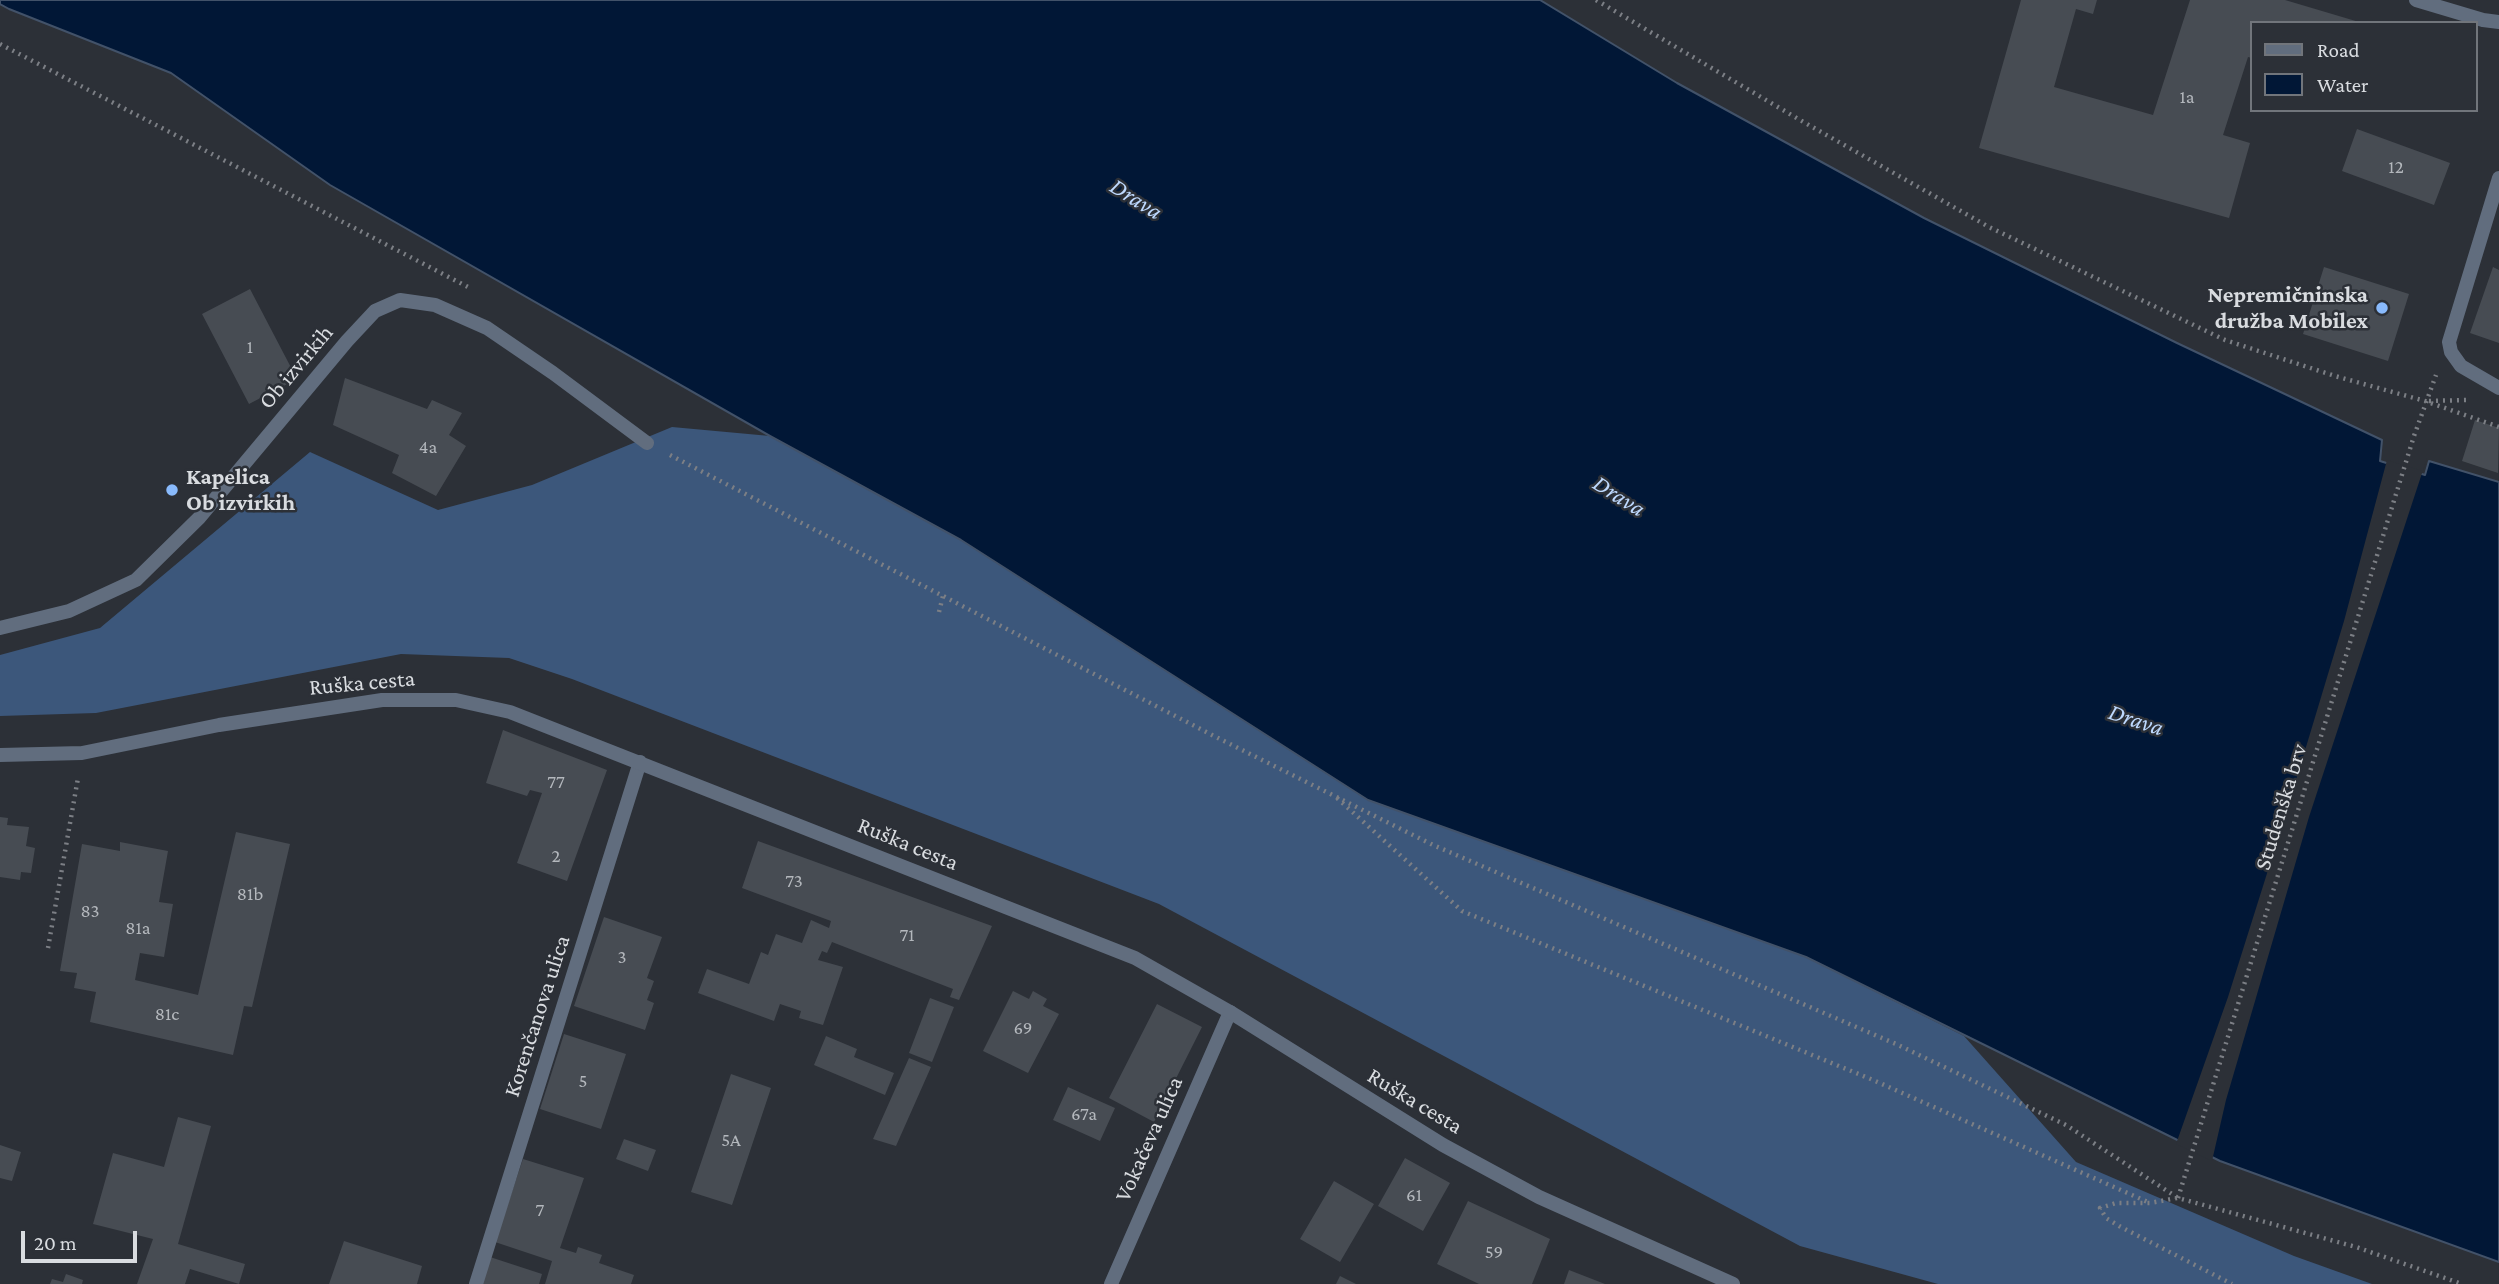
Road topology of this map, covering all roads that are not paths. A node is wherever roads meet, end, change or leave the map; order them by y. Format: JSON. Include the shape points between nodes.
{"nodes":[{"id":1,"x":2416,"y":0,"type":"edge"},
{"id":2,"x":2499,"y":22,"type":"edge"},
{"id":3,"x":2499,"y":177,"type":"edge"},
{"id":4,"x":2499,"y":388,"type":"edge"},
{"id":5,"x":647,"y":443,"type":"road end"},
{"id":6,"x":0,"y":628,"type":"edge"},
{"id":7,"x":0,"y":755,"type":"edge"},
{"id":8,"x":640,"y":762,"type":"junction"},
{"id":9,"x":1230,"y":1012,"type":"junction"},
{"id":10,"x":476,"y":1284,"type":"edge"},
{"id":11,"x":1111,"y":1284,"type":"edge"},
{"id":12,"x":1733,"y":1284,"type":"edge"}],
"edges":[{"from":1,"to":2,"type":"street"},
{"from":3,"to":4,"type":"street","via":[[2449,342],[2461,366]]},
{"from":5,"to":6,"type":"street","name":"Ob izvirkih","via":[[486,328],[435,305],[400,300],[375,311],[200,518],[136,580],[69,611]]},
{"from":7,"to":8,"type":"street","name":"Ruška cesta","via":[[82,752],[382,700],[456,700],[510,712]]},
{"from":8,"to":9,"type":"street","name":"Ruška cesta","via":[[1135,958]]},
{"from":8,"to":10,"type":"street","name":"Korenčanova ulica"},
{"from":9,"to":11,"type":"street","name":"Vokačeva ulica"},
{"from":9,"to":12,"type":"street","name":"Ruška cesta","via":[[1431,1138],[1539,1197]]}]}
